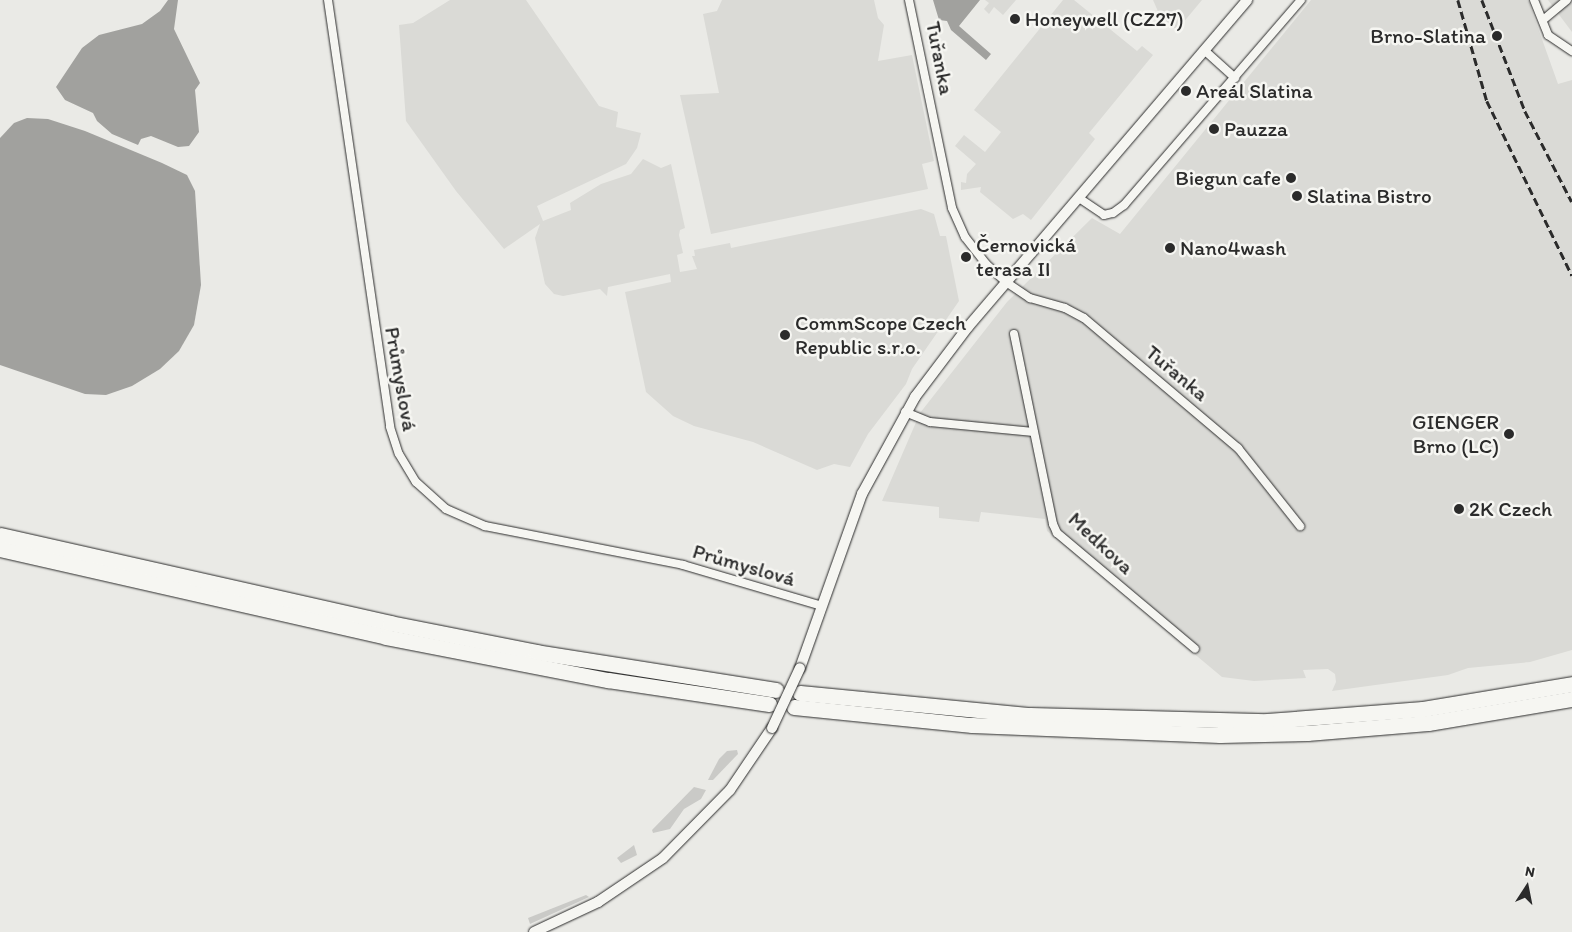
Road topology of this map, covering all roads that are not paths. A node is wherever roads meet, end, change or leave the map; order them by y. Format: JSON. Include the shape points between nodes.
{"nodes":[{"id":1,"x":328,"y":0,"type":"edge"},
{"id":2,"x":909,"y":0,"type":"edge"},
{"id":3,"x":1247,"y":0,"type":"edge"},
{"id":4,"x":1301,"y":0,"type":"edge"},
{"id":5,"x":1534,"y":0,"type":"edge"},
{"id":6,"x":1567,"y":0,"type":"edge"},
{"id":7,"x":1542,"y":20,"type":"junction"},
{"id":8,"x":1204,"y":50,"type":"junction"},
{"id":9,"x":1572,"y":51,"type":"edge"},
{"id":10,"x":1236,"y":78,"type":"junction"},
{"id":11,"x":1079,"y":198,"type":"junction"},
{"id":12,"x":1006,"y":282,"type":"junction"},
{"id":13,"x":1014,"y":334,"type":"dead end"},
{"id":14,"x":905,"y":412,"type":"junction"},
{"id":15,"x":1034,"y":432,"type":"junction"},
{"id":16,"x":1300,"y":526,"type":"dead end"},
{"id":17,"x":0,"y":535,"type":"edge"},
{"id":18,"x":0,"y":549,"type":"edge"},
{"id":19,"x":822,"y":606,"type":"junction"},
{"id":20,"x":1196,"y":649,"type":"dead end"},
{"id":21,"x":1572,"y":684,"type":"edge"},
{"id":22,"x":1572,"y":699,"type":"edge"},
{"id":23,"x":534,"y":932,"type":"edge"}],
"edges":[{"from":1,"to":19,"type":"street","name":"Průmyslová","via":[[390,427],[399,454],[416,482],[446,509],[480,525],[683,565]]},
{"from":2,"to":12,"type":"street","name":"Tuřanka","via":[[955,218],[986,264]]},
{"from":3,"to":8,"type":"street"},
{"from":4,"to":10,"type":"street"},
{"from":5,"to":7,"type":"street"},
{"from":6,"to":7,"type":"street"},
{"from":7,"to":9,"type":"street","via":[[1548,35]]},
{"from":8,"to":10,"type":"street"},
{"from":8,"to":11,"type":"street"},
{"from":10,"to":11,"type":"street","via":[[1156,172],[1117,211],[1104,214]]},
{"from":11,"to":12,"type":"street"},
{"from":12,"to":14,"type":"street","via":[[934,370]]},
{"from":12,"to":16,"type":"street","name":"Tuřanka","via":[[1030,298],[1065,308],[1084,318],[1238,448]]},
{"from":13,"to":15,"type":"street","name":"Medkova"},
{"from":14,"to":15,"type":"street","via":[[930,422]]},
{"from":14,"to":19,"type":"street","via":[[862,494]]},
{"from":15,"to":20,"type":"street","name":"Medkova","via":[[1057,533]]},
{"from":17,"to":18,"type":"highway","via":[[516,648],[772,697],[599,678],[395,639]]},
{"from":19,"to":23,"type":"street","bridge":true,"via":[[800,668],[772,728],[730,790],[663,858],[598,902]]},
{"from":21,"to":22,"type":"highway","via":[[1423,709],[1248,721],[1040,716],[797,700],[991,726],[1220,735],[1307,733],[1428,723]]}]}
